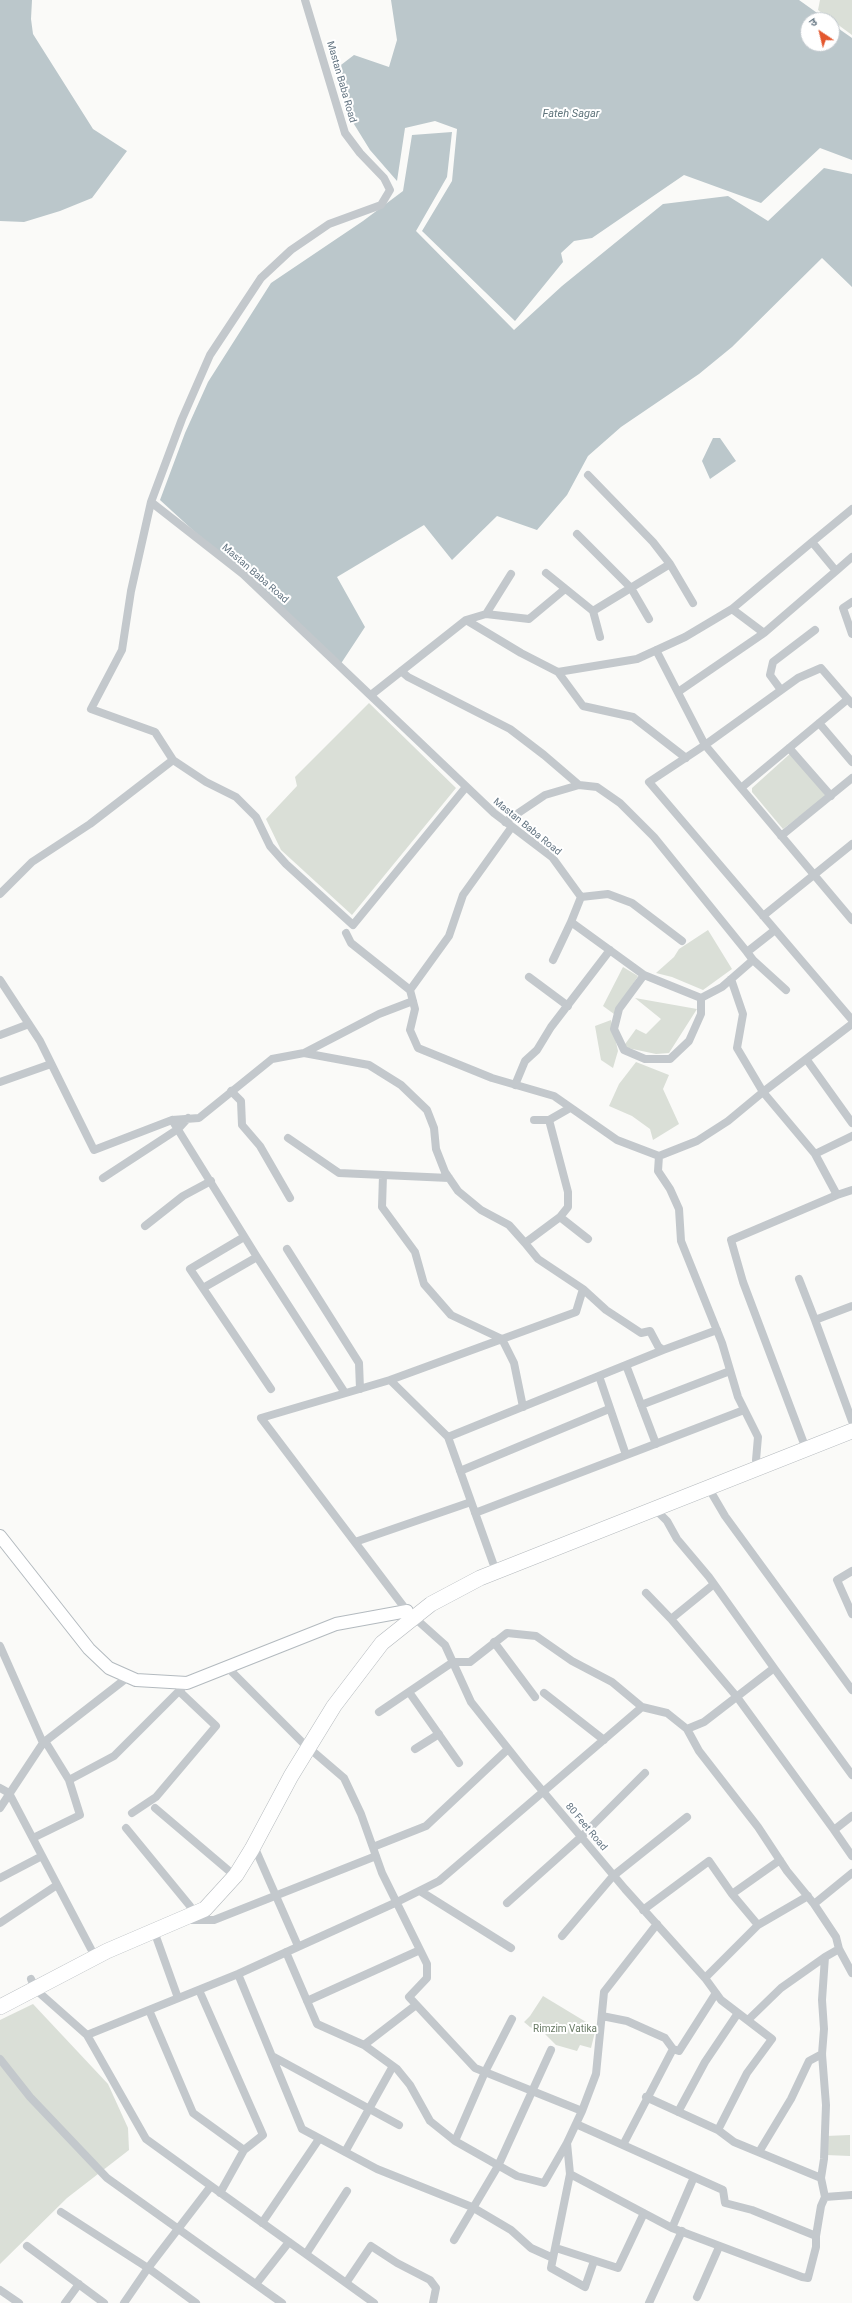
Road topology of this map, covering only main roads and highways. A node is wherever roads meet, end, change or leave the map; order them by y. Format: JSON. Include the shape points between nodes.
{"nodes":[{"id":1,"x":851,"y":1429,"type":"edge"},
{"id":2,"x":758,"y":1464,"type":"junction"},
{"id":3,"x":410,"y":1614,"type":"junction"},
{"id":4,"x":306,"y":1745,"type":"junction"},
{"id":5,"x":33,"y":1984,"type":"junction"},
{"id":6,"x":0,"y":1996,"type":"edge"},
{"id":7,"x":0,"y":2007,"type":"edge"}],
"edges":[{"from":1,"to":2,"type":"highway"},
{"from":1,"to":2,"type":"highway","via":[[803,1441]]},
{"from":2,"to":3,"type":"highway","via":[[708,1487],[480,1578]]},
{"from":2,"to":3,"type":"highway","via":[[493,1563],[426,1596]]},
{"from":3,"to":4,"type":"highway","via":[[382,1643]]},
{"from":4,"to":5,"type":"highway","via":[[228,1870],[199,1902],[91,1949]]},
{"from":4,"to":5,"type":"highway","via":[[254,1846],[236,1875],[205,1909]]},
{"from":5,"to":6,"type":"highway"},
{"from":5,"to":7,"type":"highway"}]}
